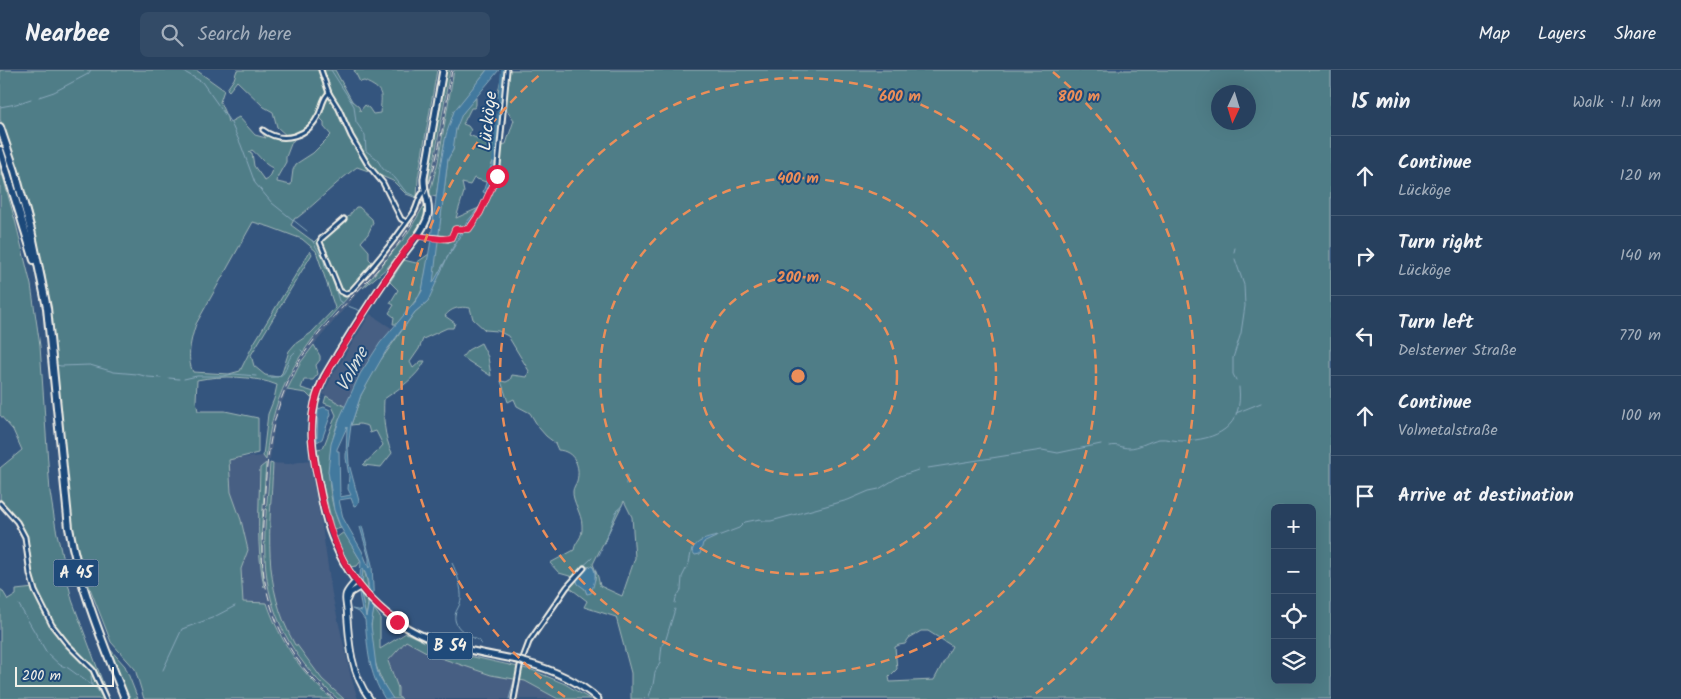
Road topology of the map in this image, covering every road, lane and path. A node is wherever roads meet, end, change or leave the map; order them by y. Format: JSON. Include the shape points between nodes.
{"nodes":[{"id":1,"x":321,"y":70,"type":"edge"},
{"id":2,"x":443,"y":70,"type":"edge"},
{"id":3,"x":507,"y":70,"type":"edge"},
{"id":4,"x":329,"y":93,"type":"junction"},
{"id":5,"x":0,"y":127,"type":"edge"},
{"id":6,"x":263,"y":130,"type":"dead end"},
{"id":7,"x":0,"y":150,"type":"edge"},
{"id":8,"x":424,"y":191,"type":"junction"},
{"id":9,"x":344,"y":219,"type":"dead end"},
{"id":10,"x":406,"y":222,"type":"junction"},
{"id":11,"x":416,"y":236,"type":"junction"},
{"id":12,"x":45,"y":308,"type":"junction"},
{"id":13,"x":0,"y":503,"type":"edge"},
{"id":14,"x":584,"y":568,"type":"dead end"},
{"id":15,"x":356,"y":582,"type":"junction"},
{"id":16,"x":360,"y":587,"type":"junction"},
{"id":17,"x":346,"y":604,"type":"junction"},
{"id":18,"x":106,"y":699,"type":"edge"},
{"id":19,"x":124,"y":699,"type":"edge"},
{"id":20,"x":370,"y":699,"type":"edge"},
{"id":21,"x":514,"y":699,"type":"edge"},
{"id":22,"x":598,"y":699,"type":"edge"}],
"edges":[{"from":1,"to":4,"type":"street"},
{"from":2,"to":8,"type":"main road","number":"B 54","via":[[424,173]]},
{"from":3,"to":11,"type":"street","name":"Lücköge","via":[[497,176],[476,220],[468,229],[455,229],[448,239]]},
{"from":4,"to":6,"type":"street","via":[[311,126],[300,133],[280,138]]},
{"from":4,"to":10,"type":"street","via":[[351,136],[401,219]]},
{"from":5,"to":12,"type":"highway","number":"A 45","via":[[31,230]]},
{"from":7,"to":12,"type":"highway","number":"A 45","via":[[36,267]]},
{"from":8,"to":10,"type":"street"},
{"from":8,"to":11,"type":"main road","number":"B 54","via":[[428,214]]},
{"from":9,"to":10,"type":"street","via":[[320,242],[340,290],[346,294],[376,263]]},
{"from":11,"to":15,"type":"main road","number":"B 54","via":[[334,360],[320,387],[312,416],[312,447],[325,516],[338,550]]},
{"from":12,"to":19,"type":"highway","number":"A 45","via":[[61,493],[73,566],[86,607]]},
{"from":13,"to":18,"type":"street","via":[[25,537],[32,580],[48,617],[60,636],[93,670]]},
{"from":14,"to":21,"type":"street","via":[[529,642],[520,666]]},
{"from":15,"to":16,"type":"main road","number":"B 54"},
{"from":15,"to":17,"type":"street","via":[[347,591]]},
{"from":16,"to":17,"type":"street","via":[[348,596]]},
{"from":16,"to":22,"type":"main road","number":"B 54","via":[[397,622],[424,637],[454,647],[521,661],[561,675]]},
{"from":17,"to":20,"type":"street","via":[[353,662]]}]}
